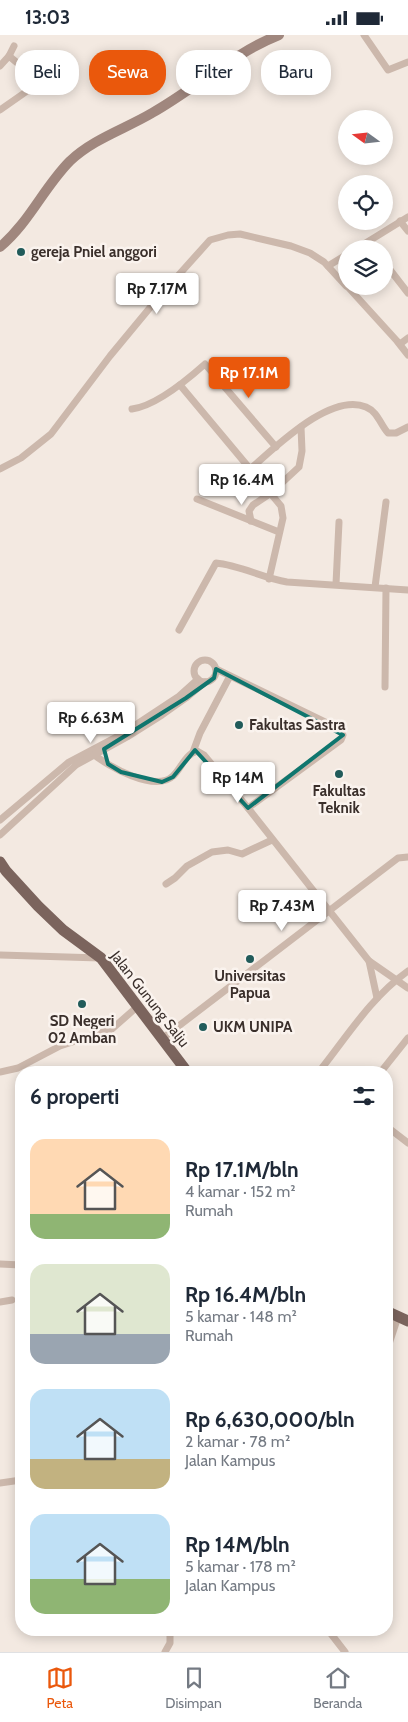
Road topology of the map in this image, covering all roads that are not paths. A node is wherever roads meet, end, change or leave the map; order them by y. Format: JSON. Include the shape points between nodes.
{"nodes":[{"id":1,"x":279,"y":35,"type":"edge"},
{"id":2,"x":364,"y":35,"type":"edge"},
{"id":3,"x":14,"y":46,"type":"dead end"},
{"id":4,"x":10,"y":56,"type":"junction"},
{"id":5,"x":408,"y":63,"type":"edge"},
{"id":6,"x":0,"y":66,"type":"edge"},
{"id":7,"x":0,"y":110,"type":"edge"},
{"id":8,"x":408,"y":217,"type":"edge"},
{"id":9,"x":400,"y":221,"type":"junction"},
{"id":10,"x":408,"y":231,"type":"edge"},
{"id":11,"x":371,"y":240,"type":"edge"},
{"id":12,"x":0,"y":247,"type":"edge"},
{"id":13,"x":338,"y":260,"type":"edge"},
{"id":14,"x":328,"y":266,"type":"junction"},
{"id":15,"x":393,"y":274,"type":"edge"},
{"id":16,"x":338,"y":277,"type":"edge"},
{"id":17,"x":408,"y":293,"type":"edge"},
{"id":18,"x":354,"y":295,"type":"edge"},
{"id":19,"x":408,"y":338,"type":"edge"},
{"id":20,"x":400,"y":345,"type":"junction"},
{"id":21,"x":408,"y":355,"type":"edge"},
{"id":22,"x":180,"y":385,"type":"junction"},
{"id":23,"x":132,"y":409,"type":"dead end"},
{"id":24,"x":301,"y":427,"type":"junction"},
{"id":25,"x":408,"y":427,"type":"edge"},
{"id":26,"x":276,"y":447,"type":"junction"},
{"id":27,"x":0,"y":469,"type":"edge"},
{"id":28,"x":250,"y":469,"type":"junction"},
{"id":29,"x":271,"y":493,"type":"junction"},
{"id":30,"x":197,"y":499,"type":"dead end"},
{"id":31,"x":386,"y":502,"type":"dead end"},
{"id":32,"x":251,"y":521,"type":"junction"},
{"id":33,"x":339,"y":522,"type":"dead end"},
{"id":34,"x":279,"y":533,"type":"junction"},
{"id":35,"x":269,"y":579,"type":"junction"},
{"id":36,"x":336,"y":585,"type":"junction"},
{"id":37,"x":375,"y":587,"type":"junction"},
{"id":38,"x":386,"y":588,"type":"junction"},
{"id":39,"x":408,"y":590,"type":"edge"},
{"id":40,"x":179,"y":630,"type":"dead end"},
{"id":41,"x":216,"y":669,"type":"junction"},
{"id":42,"x":230,"y":676,"type":"junction"},
{"id":43,"x":198,"y":679,"type":"junction"},
{"id":44,"x":205,"y":682,"type":"junction"},
{"id":45,"x":385,"y":687,"type":"dead end"},
{"id":46,"x":174,"y":703,"type":"junction"},
{"id":47,"x":104,"y":746,"type":"junction"},
{"id":48,"x":193,"y":752,"type":"junction"},
{"id":49,"x":92,"y":753,"type":"junction"},
{"id":50,"x":108,"y":764,"type":"junction"},
{"id":51,"x":248,"y":808,"type":"junction"},
{"id":52,"x":0,"y":820,"type":"edge"},
{"id":53,"x":0,"y":835,"type":"edge"},
{"id":54,"x":272,"y":840,"type":"junction"},
{"id":55,"x":408,"y":857,"type":"edge"},
{"id":56,"x":0,"y":862,"type":"edge"},
{"id":57,"x":166,"y":884,"type":"dead end"},
{"id":58,"x":329,"y":909,"type":"junction"},
{"id":59,"x":0,"y":955,"type":"edge"},
{"id":60,"x":101,"y":958,"type":"junction"},
{"id":61,"x":369,"y":961,"type":"junction"},
{"id":62,"x":408,"y":971,"type":"edge"},
{"id":63,"x":397,"y":979,"type":"junction"},
{"id":64,"x":408,"y":988,"type":"edge"},
{"id":65,"x":377,"y":998,"type":"junction"},
{"id":66,"x":138,"y":1006,"type":"junction"},
{"id":67,"x":163,"y":1038,"type":"junction"},
{"id":68,"x":408,"y":1038,"type":"edge"},
{"id":69,"x":22,"y":1066,"type":"edge"},
{"id":70,"x":183,"y":1066,"type":"edge"},
{"id":71,"x":324,"y":1066,"type":"edge"},
{"id":72,"x":386,"y":1066,"type":"edge"},
{"id":73,"x":15,"y":1069,"type":"edge"},
{"id":74,"x":0,"y":1072,"type":"edge"},
{"id":75,"x":393,"y":1131,"type":"edge"},
{"id":76,"x":408,"y":1143,"type":"edge"},
{"id":77,"x":0,"y":1264,"type":"edge"},
{"id":78,"x":15,"y":1265,"type":"edge"},
{"id":79,"x":12,"y":1300,"type":"dead end"},
{"id":80,"x":0,"y":1302,"type":"edge"},
{"id":81,"x":403,"y":1319,"type":"edge"},
{"id":82,"x":393,"y":1339,"type":"edge"},
{"id":83,"x":15,"y":1481,"type":"edge"},
{"id":84,"x":0,"y":1483,"type":"edge"},
{"id":85,"x":170,"y":1636,"type":"edge"},
{"id":86,"x":333,"y":1636,"type":"edge"},
{"id":87,"x":165,"y":1652,"type":"edge"},
{"id":88,"x":345,"y":1652,"type":"edge"}],
"edges":[{"from":1,"to":12,"type":"main road","via":[[251,49],[152,114],[88,147],[67,164]]},
{"from":2,"to":5,"type":"street","via":[[388,70]]},
{"from":3,"to":4,"type":"street"},
{"from":4,"to":6,"type":"street"},
{"from":4,"to":7,"type":"street","via":[[40,81]]},
{"from":8,"to":9,"type":"street"},
{"from":9,"to":10,"type":"street"},
{"from":9,"to":11,"type":"street"},
{"from":13,"to":14,"type":"street"},
{"from":14,"to":16,"type":"street"},
{"from":14,"to":27,"type":"street","via":[[291,246],[247,235],[228,235],[210,240],[98,370],[51,434],[22,458]]},
{"from":15,"to":17,"type":"street"},
{"from":18,"to":20,"type":"street"},
{"from":19,"to":20,"type":"street"},
{"from":20,"to":21,"type":"street"},
{"from":22,"to":23,"type":"street","via":[[162,397]]},
{"from":22,"to":26,"type":"street","via":[[205,364]]},
{"from":22,"to":28,"type":"street"},
{"from":24,"to":25,"type":"street","via":[[325,412],[358,405],[374,412],[388,433]]},
{"from":24,"to":26,"type":"street"},
{"from":24,"to":29,"type":"street","via":[[299,467]]},
{"from":26,"to":28,"type":"street"},
{"from":28,"to":29,"type":"street"},
{"from":29,"to":32,"type":"street","via":[[251,508]]},
{"from":29,"to":34,"type":"street","via":[[282,511]]},
{"from":30,"to":32,"type":"street"},
{"from":31,"to":37,"type":"street"},
{"from":32,"to":34,"type":"street"},
{"from":33,"to":36,"type":"street"},
{"from":34,"to":35,"type":"street"},
{"from":35,"to":36,"type":"street"},
{"from":35,"to":40,"type":"street","via":[[216,563]]},
{"from":36,"to":37,"type":"street"},
{"from":37,"to":38,"type":"street"},
{"from":38,"to":39,"type":"street"},
{"from":38,"to":45,"type":"street"},
{"from":41,"to":42,"type":"street"},
{"from":41,"to":43,"type":"street","via":[[211,662],[200,661],[195,669]]},
{"from":41,"to":44,"type":"street","via":[[214,678]]},
{"from":42,"to":48,"type":"street"},
{"from":42,"to":51,"type":"street","via":[[325,722],[343,735],[341,740]]},
{"from":43,"to":44,"type":"street"},
{"from":43,"to":46,"type":"street"},
{"from":44,"to":46,"type":"street"},
{"from":46,"to":47,"type":"street"},
{"from":47,"to":49,"type":"street"},
{"from":47,"to":50,"type":"street"},
{"from":48,"to":50,"type":"street","via":[[173,777],[162,782],[138,778]]},
{"from":48,"to":51,"type":"street","via":[[204,755]]},
{"from":49,"to":50,"type":"street"},
{"from":49,"to":52,"type":"street","via":[[69,762]]},
{"from":49,"to":53,"type":"street","via":[[59,779]]},
{"from":51,"to":54,"type":"street"},
{"from":54,"to":57,"type":"street","via":[[242,854],[228,849],[212,852],[187,866]]},
{"from":54,"to":58,"type":"street"},
{"from":55,"to":58,"type":"street","via":[[398,858]]},
{"from":56,"to":60,"type":"main road","name":"Jalan Gunung Salju","via":[[63,930]]},
{"from":58,"to":61,"type":"street"},
{"from":58,"to":67,"type":"street"},
{"from":59,"to":60,"type":"street"},
{"from":60,"to":66,"type":"main road","name":"Jalan Gunung Salju"},
{"from":61,"to":63,"type":"street"},
{"from":61,"to":65,"type":"street"},
{"from":62,"to":63,"type":"street"},
{"from":63,"to":64,"type":"street"},
{"from":63,"to":65,"type":"street"},
{"from":65,"to":71,"type":"street"},
{"from":66,"to":67,"type":"main road","name":"Jalan Gunung Salju"},
{"from":66,"to":69,"type":"street","via":[[112,1029],[60,1046]]},
{"from":67,"to":70,"type":"main road","name":"Jalan Gunung Salju"},
{"from":68,"to":72,"type":"street"},
{"from":73,"to":74,"type":"street"},
{"from":75,"to":76,"type":"street"},
{"from":77,"to":78,"type":"street"},
{"from":79,"to":80,"type":"street"},
{"from":81,"to":82,"type":"street"},
{"from":83,"to":84,"type":"street"},
{"from":85,"to":87,"type":"street"},
{"from":86,"to":88,"type":"street"}]}
